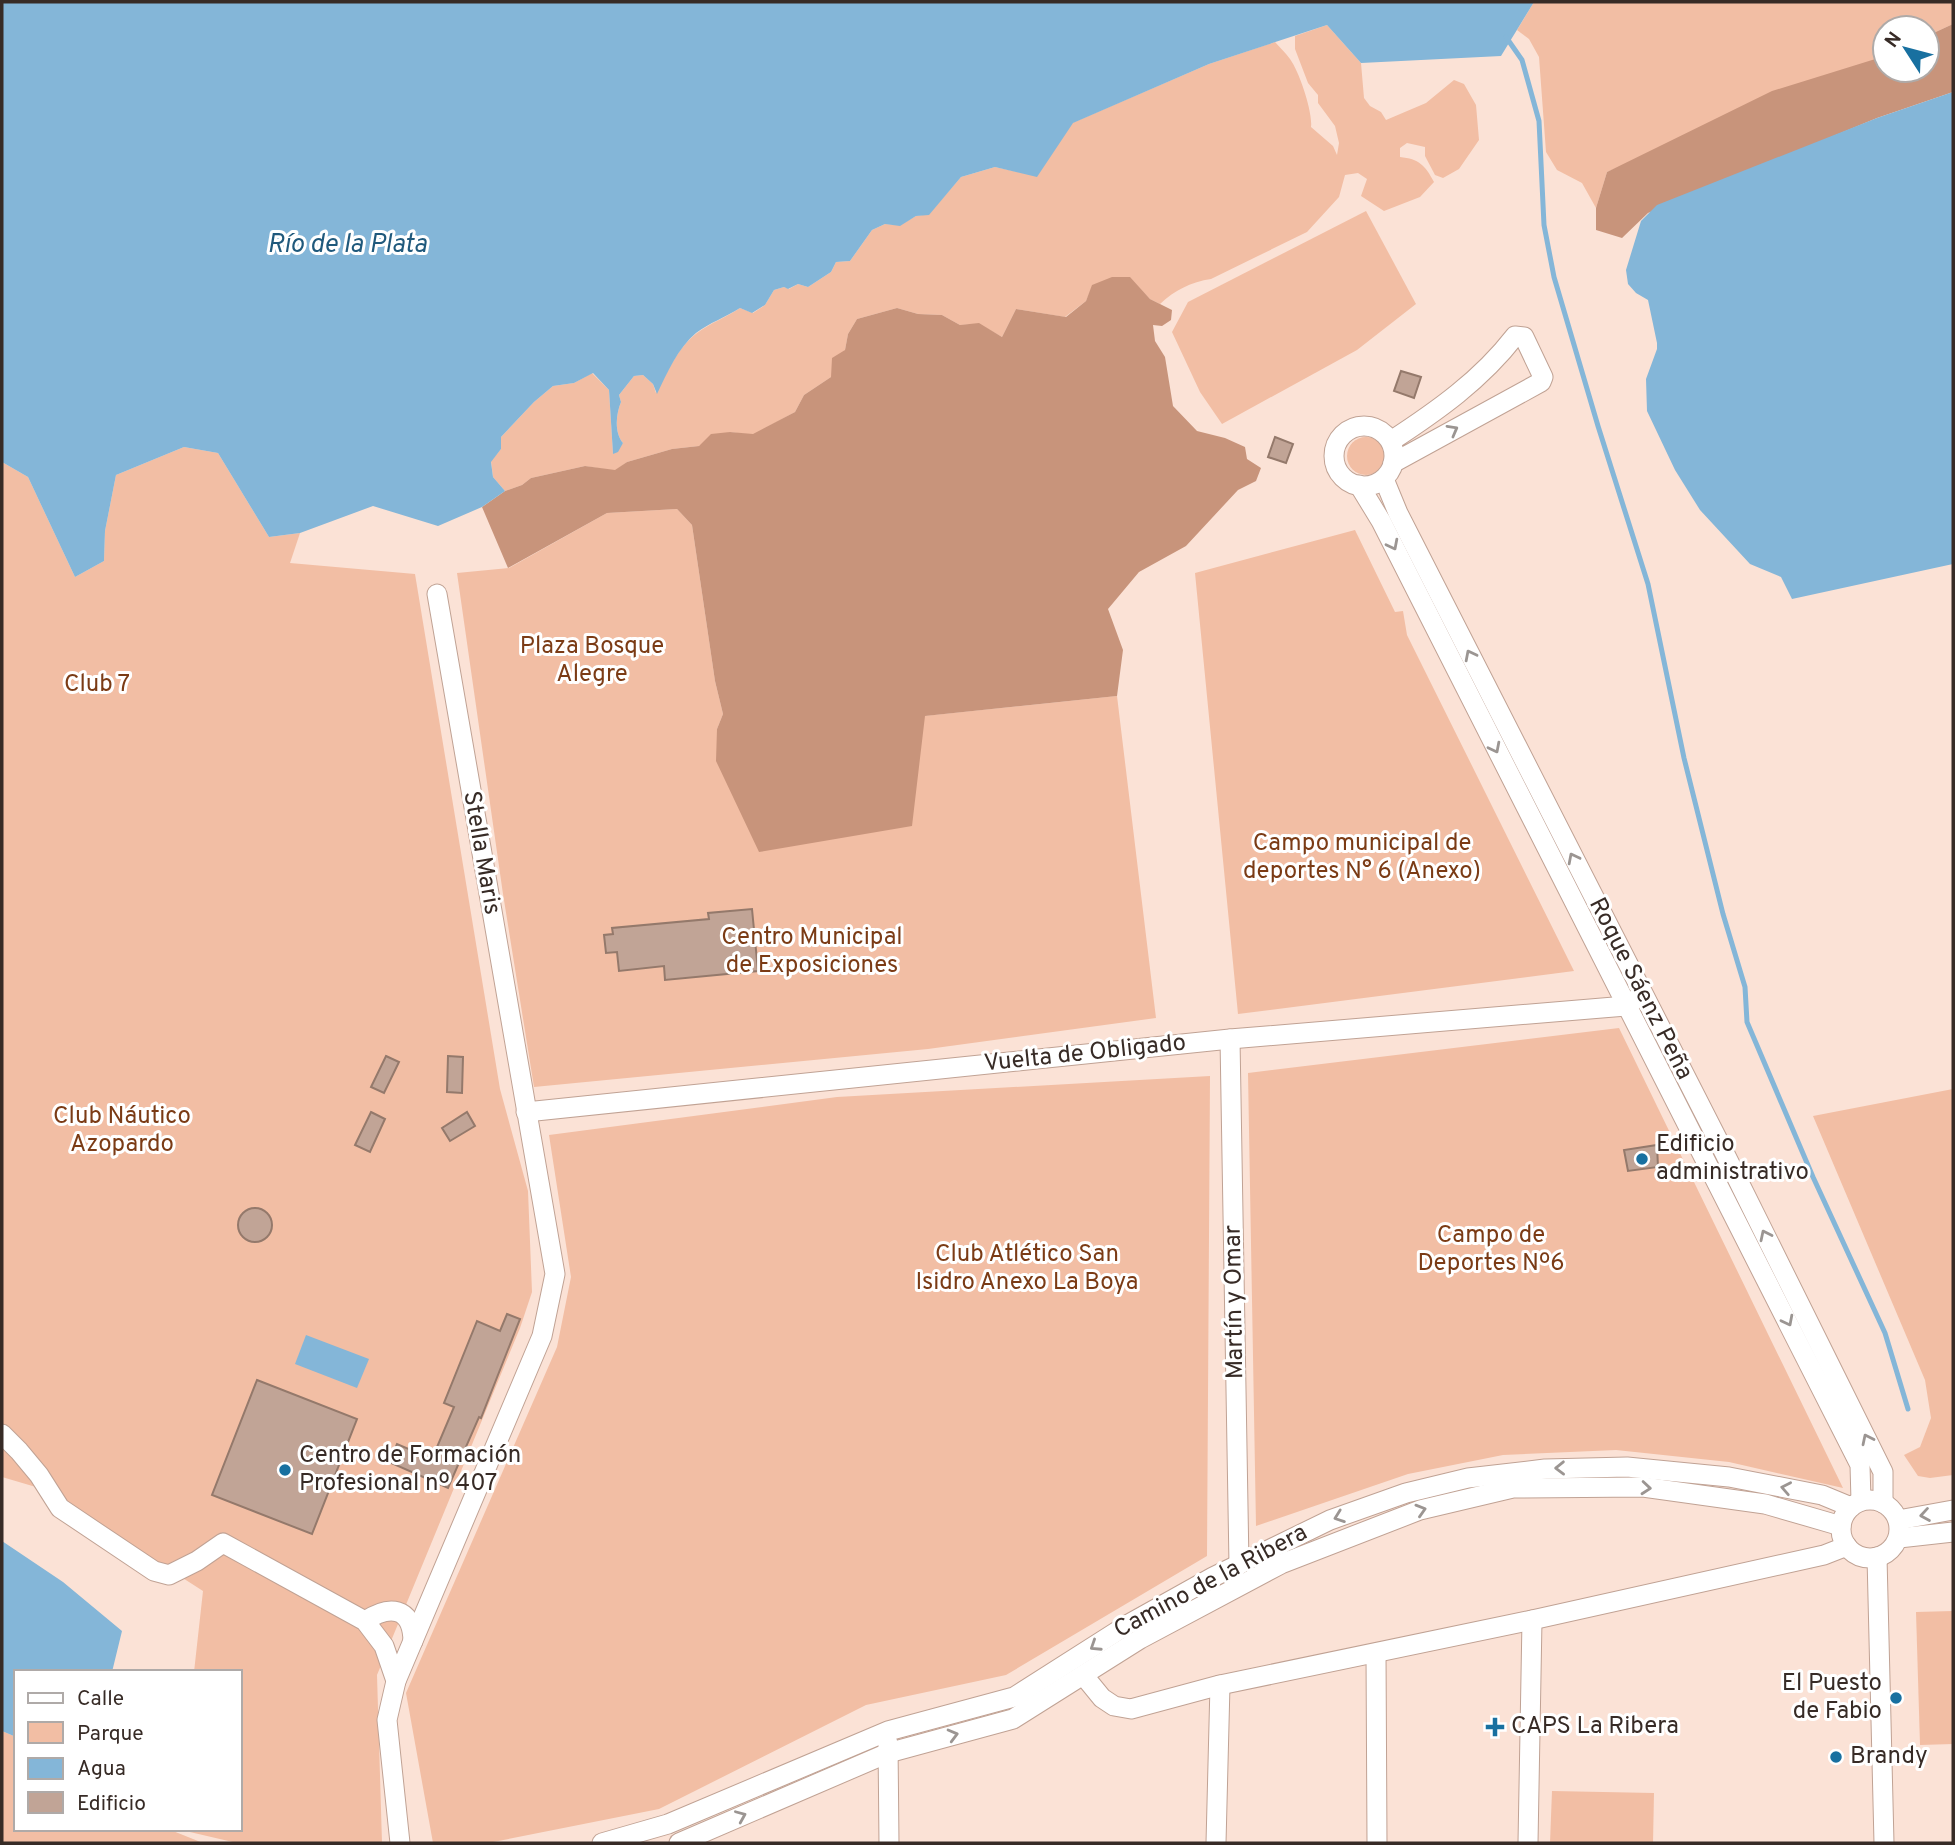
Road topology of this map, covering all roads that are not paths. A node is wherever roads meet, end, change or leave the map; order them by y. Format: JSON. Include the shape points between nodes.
{"nodes":[{"id":1,"x":1391,"y":441,"type":"junction"},
{"id":2,"x":1389,"y":471,"type":"junction"},
{"id":3,"x":1359,"y":485,"type":"junction"},
{"id":4,"x":437,"y":594,"type":"dead end"},
{"id":5,"x":1643,"y":994,"type":"junction"},
{"id":6,"x":1626,"y":1006,"type":"junction"},
{"id":7,"x":1230,"y":1039,"type":"junction"},
{"id":8,"x":526,"y":1112,"type":"junction"},
{"id":9,"x":2,"y":1434,"type":"edge"},
{"id":10,"x":1883,"y":1503,"type":"junction"},
{"id":11,"x":1856,"y":1504,"type":"junction"},
{"id":12,"x":1953,"y":1510,"type":"edge"},
{"id":13,"x":1841,"y":1526,"type":"junction"},
{"id":14,"x":1898,"y":1529,"type":"junction"},
{"id":15,"x":1953,"y":1532,"type":"edge"},
{"id":16,"x":1847,"y":1546,"type":"junction"},
{"id":17,"x":1877,"y":1557,"type":"junction"},
{"id":18,"x":1239,"y":1564,"type":"junction"},
{"id":19,"x":1532,"y":1620,"type":"junction"},
{"id":20,"x":365,"y":1621,"type":"junction"},
{"id":21,"x":413,"y":1641,"type":"junction"},
{"id":22,"x":1376,"y":1653,"type":"junction"},
{"id":23,"x":1084,"y":1676,"type":"junction"},
{"id":24,"x":396,"y":1681,"type":"junction"},
{"id":25,"x":1220,"y":1685,"type":"junction"},
{"id":26,"x":888,"y":1731,"type":"junction"},
{"id":27,"x":888,"y":1753,"type":"junction"},
{"id":28,"x":400,"y":1843,"type":"edge"},
{"id":29,"x":602,"y":1843,"type":"edge"},
{"id":30,"x":678,"y":1843,"type":"edge"},
{"id":31,"x":889,"y":1843,"type":"edge"},
{"id":32,"x":1216,"y":1843,"type":"edge"},
{"id":33,"x":1377,"y":1843,"type":"edge"},
{"id":34,"x":1528,"y":1843,"type":"edge"},
{"id":35,"x":1884,"y":1843,"type":"edge"}],
"edges":[{"from":1,"to":2,"type":"street","name":"Roque Sáenz Peña","via":[[1395,458]]},
{"from":2,"to":1,"type":"street","one_way":true,"via":[[1541,382],[1544,377],[1524,337],[1515,335],[1495,361],[1439,410]]},
{"from":1,"to":3,"type":"street","name":"Roque Sáenz Peña","via":[[1380,429],[1363,425],[1338,439],[1335,464],[1341,476]]},
{"from":2,"to":3,"type":"street","via":[[1374,483]]},
{"from":5,"to":2,"type":"street","name":"Roque Sáenz Peña","one_way":true,"via":[[1404,525]]},
{"from":3,"to":6,"type":"street","name":"Roque Sáenz Peña","one_way":true},
{"from":4,"to":8,"type":"street","name":"Stella Maris"},
{"from":5,"to":6,"type":"street"},
{"from":10,"to":5,"type":"street","name":"Roque Sáenz Peña","one_way":true,"via":[[1883,1472]]},
{"from":6,"to":7,"type":"street","name":"Vuelta de Obligado"},
{"from":6,"to":11,"type":"street","name":"Roque Sáenz Peña","one_way":true,"via":[[1860,1465]]},
{"from":7,"to":8,"type":"street","name":"Vuelta de Obligado"},
{"from":7,"to":18,"type":"street","name":"Martín y Omar"},
{"from":8,"to":21,"type":"street","name":"Stella Maris","via":[[555,1274],[542,1336]]},
{"from":9,"to":20,"type":"street","via":[[39,1475],[60,1508],[154,1571],[169,1575],[223,1543]]},
{"from":10,"to":11,"type":"street"},
{"from":10,"to":14,"type":"street","via":[[1892,1510]]},
{"from":11,"to":13,"type":"street","name":"Roque Sáenz Peña"},
{"from":11,"to":18,"type":"street","name":"Camino de la Ribera","one_way":true,"via":[[1729,1477],[1626,1467],[1545,1469],[1468,1478],[1406,1493],[1330,1520]]},
{"from":12,"to":14,"type":"street","one_way":true},
{"from":13,"to":16,"type":"street"},
{"from":23,"to":13,"type":"street","name":"Camino de la Ribera","one_way":true,"via":[[1140,1639],[1281,1564],[1420,1510],[1513,1488],[1643,1486],[1765,1504]]},
{"from":14,"to":15,"type":"street"},
{"from":14,"to":17,"type":"street","via":[[1887,1552]]},
{"from":16,"to":17,"type":"street","via":[[1865,1558]]},
{"from":16,"to":19,"type":"street","via":[[1824,1555]]},
{"from":17,"to":35,"type":"street"},
{"from":18,"to":26,"type":"street","name":"Camino de la Ribera","one_way":true,"via":[[1126,1625],[1014,1697]]},
{"from":19,"to":22,"type":"street"},
{"from":19,"to":34,"type":"street"},
{"from":20,"to":21,"type":"street","via":[[377,1612],[401,1613],[410,1620]]},
{"from":20,"to":24,"type":"street","via":[[384,1646]]},
{"from":21,"to":24,"type":"street","name":"Stella Maris"},
{"from":22,"to":25,"type":"street"},
{"from":22,"to":33,"type":"street"},
{"from":23,"to":25,"type":"street","via":[[1102,1698],[1131,1709]]},
{"from":27,"to":23,"type":"street","name":"Camino de la Ribera","one_way":true,"via":[[1013,1719]]},
{"from":24,"to":28,"type":"street","name":"Stella Maris","via":[[387,1720]]},
{"from":25,"to":32,"type":"street"},
{"from":26,"to":27,"type":"street"},
{"from":26,"to":29,"type":"street","name":"Camino de la Ribera","via":[[668,1824]]},
{"from":30,"to":27,"type":"street","name":"Camino de la Ribera","one_way":true},
{"from":27,"to":31,"type":"street"}]}
